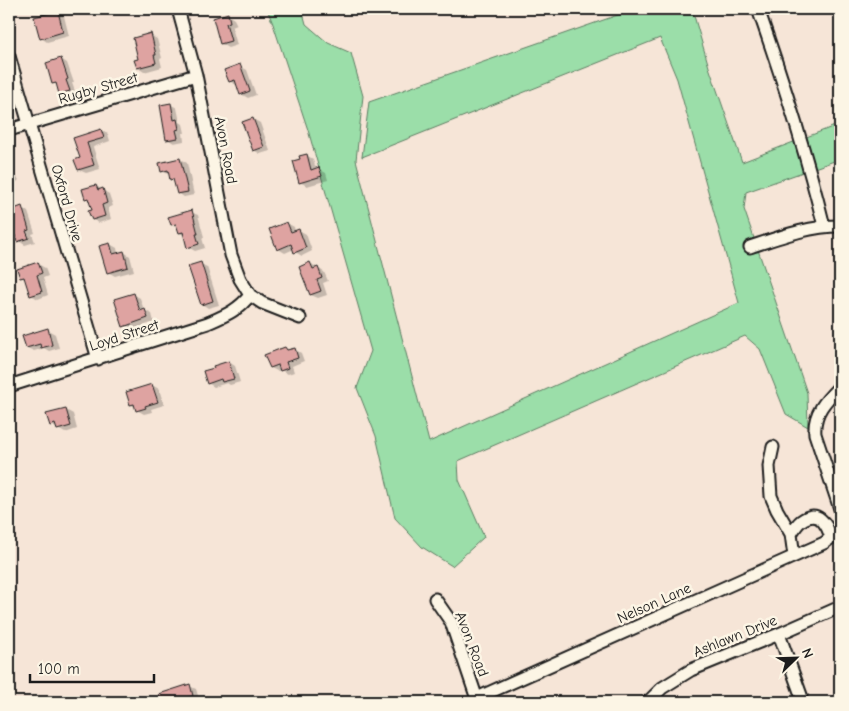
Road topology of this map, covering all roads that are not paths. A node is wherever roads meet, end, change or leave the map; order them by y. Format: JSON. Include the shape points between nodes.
{"nodes":[{"id":1,"x":178,"y":9,"type":"edge"},
{"id":2,"x":758,"y":9,"type":"edge"},
{"id":3,"x":9,"y":56,"type":"edge"},
{"id":4,"x":196,"y":75,"type":"junction"},
{"id":5,"x":28,"y":124,"type":"junction"},
{"id":6,"x":9,"y":130,"type":"edge"},
{"id":7,"x":824,"y":226,"type":"junction"},
{"id":8,"x":840,"y":226,"type":"edge"},
{"id":9,"x":750,"y":247,"type":"dead end"},
{"id":10,"x":247,"y":299,"type":"junction"},
{"id":11,"x":300,"y":318,"type":"dead end"},
{"id":12,"x":98,"y":359,"type":"junction"},
{"id":13,"x":9,"y":386,"type":"edge"},
{"id":14,"x":840,"y":386,"type":"edge"},
{"id":15,"x":773,"y":447,"type":"dead end"},
{"id":16,"x":840,"y":509,"type":"edge"},
{"id":17,"x":840,"y":530,"type":"edge"},
{"id":18,"x":791,"y":534,"type":"junction"},
{"id":19,"x":831,"y":538,"type":"junction"},
{"id":20,"x":794,"y":556,"type":"junction"},
{"id":21,"x":435,"y":599,"type":"dead end"},
{"id":22,"x":840,"y":607,"type":"edge"},
{"id":23,"x":779,"y":634,"type":"junction"},
{"id":24,"x":801,"y":695,"type":"dead end"},
{"id":25,"x":477,"y":700,"type":"edge"},
{"id":26,"x":648,"y":702,"type":"edge"}],
"edges":[{"from":1,"to":4,"type":"street","name":"Avon Road"},
{"from":2,"to":7,"type":"street"},
{"from":3,"to":5,"type":"street","name":"Oxford Drive"},
{"from":4,"to":5,"type":"street","name":"Rugby Street"},
{"from":4,"to":10,"type":"street","name":"Avon Road","via":[[231,255]]},
{"from":5,"to":6,"type":"street","name":"Rugby Street"},
{"from":5,"to":12,"type":"street","name":"Oxford Drive"},
{"from":7,"to":8,"type":"street"},
{"from":7,"to":9,"type":"street"},
{"from":10,"to":11,"type":"street"},
{"from":10,"to":12,"type":"street","name":"Loyd Street","via":[[228,315]]},
{"from":12,"to":13,"type":"street","name":"Loyd Street"},
{"from":14,"to":16,"type":"street","via":[[824,402],[814,425]]},
{"from":15,"to":18,"type":"street","via":[[769,466],[771,496]]},
{"from":17,"to":19,"type":"street","name":"Nelson Lane"},
{"from":18,"to":19,"type":"street","via":[[800,522],[816,517],[823,520]]},
{"from":18,"to":20,"type":"street"},
{"from":19,"to":20,"type":"street","name":"Nelson Lane"},
{"from":20,"to":25,"type":"street","name":"Nelson Lane"},
{"from":21,"to":25,"type":"street","name":"Avon Road","via":[[451,622]]},
{"from":22,"to":23,"type":"street","name":"Ashlawn Drive"},
{"from":23,"to":24,"type":"street"},
{"from":23,"to":26,"type":"street","name":"Ashlawn Drive","via":[[690,670],[662,688]]}]}
